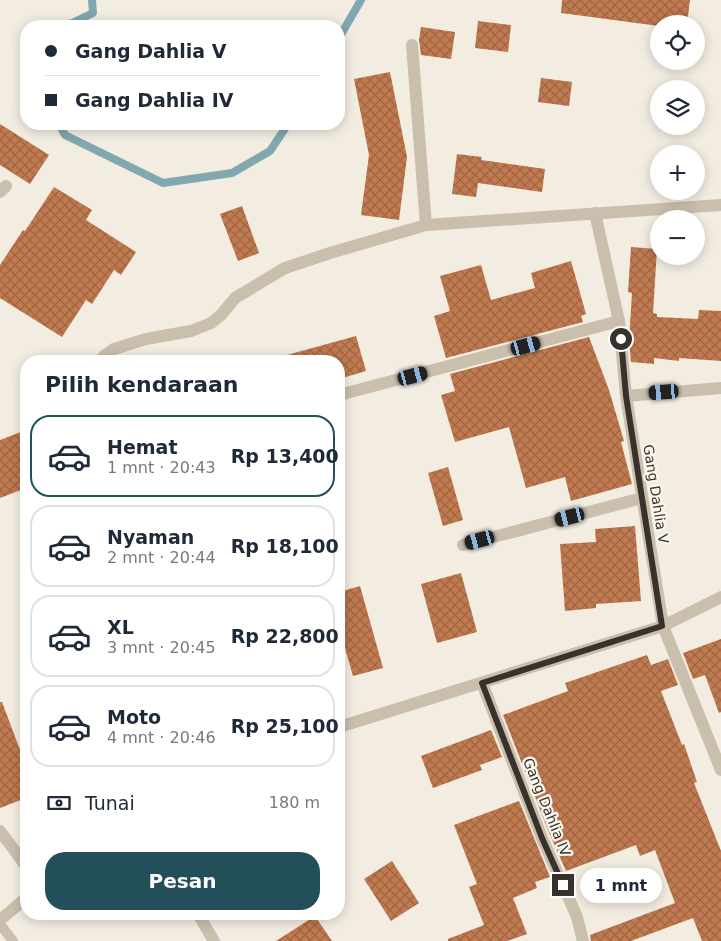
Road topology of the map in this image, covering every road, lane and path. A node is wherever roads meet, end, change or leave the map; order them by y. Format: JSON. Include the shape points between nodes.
{"nodes":[{"id":1,"x":412,"y":44,"type":"dead end"},
{"id":2,"x":721,"y":205,"type":"edge"},
{"id":3,"x":595,"y":213,"type":"junction"},
{"id":4,"x":426,"y":225,"type":"junction"},
{"id":5,"x":620,"y":321,"type":"junction"},
{"id":6,"x":105,"y":355,"type":"edge"},
{"id":7,"x":721,"y":388,"type":"edge"},
{"id":8,"x":345,"y":393,"type":"edge"},
{"id":9,"x":626,"y":396,"type":"junction"},
{"id":10,"x":642,"y":498,"type":"junction"},
{"id":11,"x":463,"y":545,"type":"dead end"},
{"id":12,"x":721,"y":597,"type":"edge"},
{"id":13,"x":662,"y":626,"type":"junction"},
{"id":14,"x":482,"y":683,"type":"junction"},
{"id":15,"x":345,"y":725,"type":"edge"},
{"id":16,"x":721,"y":770,"type":"edge"},
{"id":17,"x":0,"y":831,"type":"edge"},
{"id":18,"x":20,"y":858,"type":"edge"},
{"id":19,"x":20,"y":903,"type":"edge"},
{"id":20,"x":0,"y":920,"type":"edge"},
{"id":21,"x":202,"y":920,"type":"edge"},
{"id":22,"x":0,"y":924,"type":"edge"},
{"id":23,"x":13,"y":941,"type":"edge"},
{"id":24,"x":214,"y":941,"type":"edge"},
{"id":25,"x":583,"y":941,"type":"edge"}],
"edges":[{"from":1,"to":4,"type":"street"},
{"from":2,"to":3,"type":"street"},
{"from":3,"to":4,"type":"street"},
{"from":3,"to":5,"type":"street","name":"Gang Dahlia V"},
{"from":4,"to":6,"type":"street","via":[[285,268],[235,298],[211,323],[191,331],[146,339]]},
{"from":5,"to":8,"type":"street"},
{"from":5,"to":9,"type":"street","name":"Gang Dahlia V"},
{"from":7,"to":9,"type":"street"},
{"from":9,"to":10,"type":"street","name":"Gang Dahlia V"},
{"from":10,"to":11,"type":"street"},
{"from":10,"to":13,"type":"street","name":"Gang Dahlia V"},
{"from":12,"to":13,"type":"street"},
{"from":13,"to":14,"type":"street"},
{"from":13,"to":16,"type":"street","name":"Gang Dahlia V"},
{"from":14,"to":15,"type":"street"},
{"from":14,"to":25,"type":"street","name":"Gang Dahlia IV","via":[[542,838],[577,917]]},
{"from":17,"to":18,"type":"street"},
{"from":19,"to":20,"type":"street"},
{"from":21,"to":24,"type":"street"},
{"from":22,"to":23,"type":"lane"}]}
